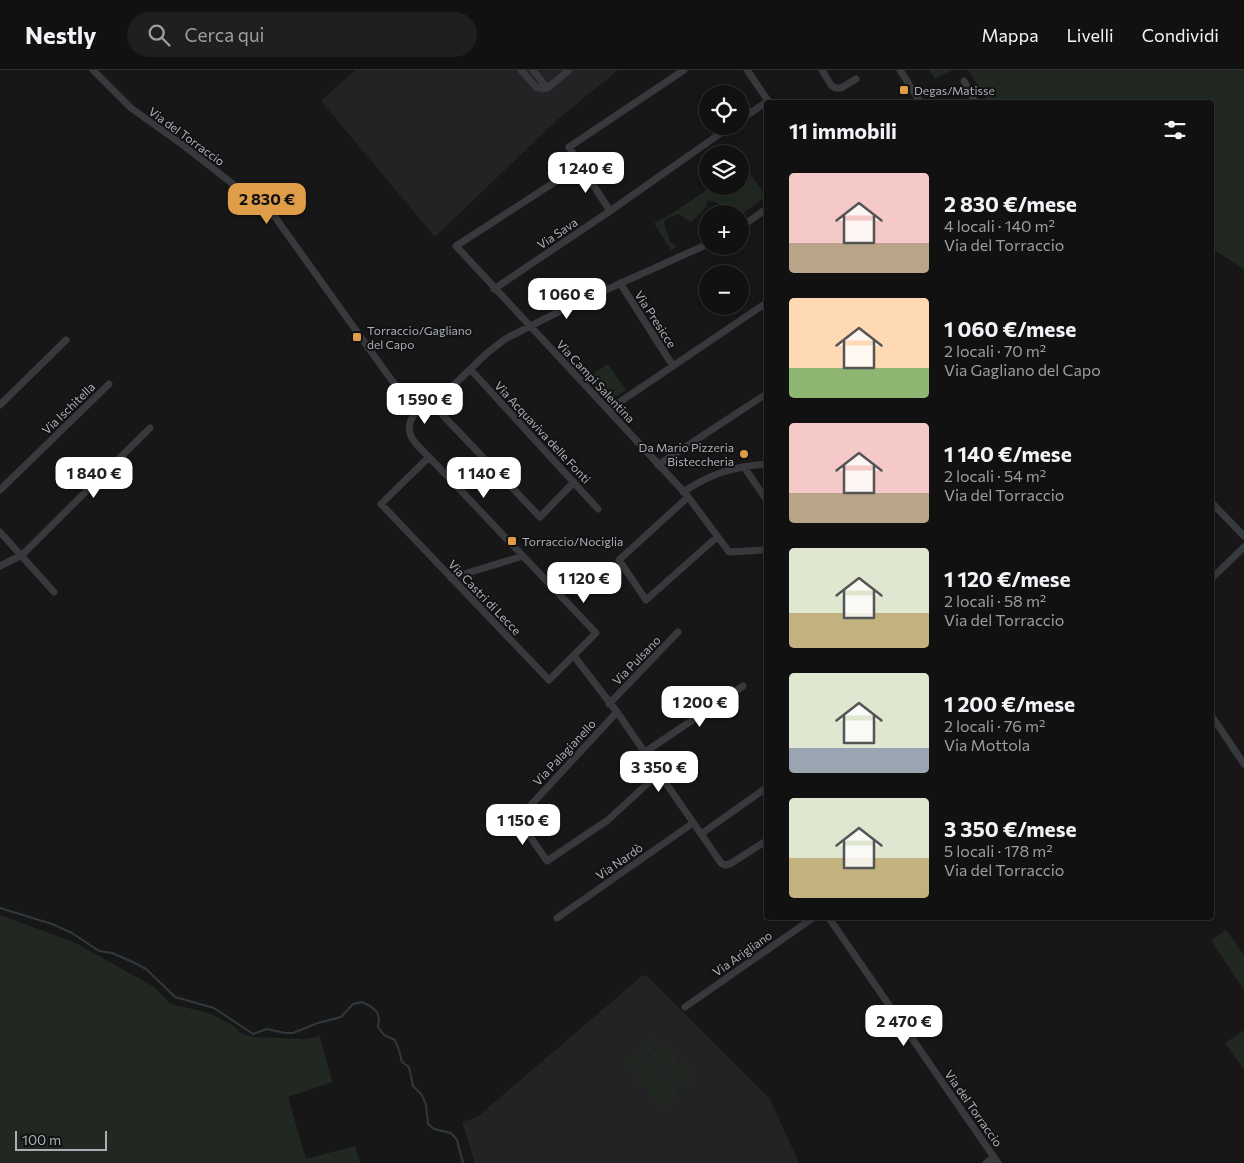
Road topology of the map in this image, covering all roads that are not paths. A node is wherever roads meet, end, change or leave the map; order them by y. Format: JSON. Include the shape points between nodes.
{"nodes":[{"id":1,"x":93,"y":70,"type":"edge"},
{"id":2,"x":521,"y":70,"type":"edge"},
{"id":3,"x":533,"y":70,"type":"edge"},
{"id":4,"x":569,"y":70,"type":"edge"},
{"id":5,"x":684,"y":70,"type":"edge"},
{"id":6,"x":747,"y":70,"type":"edge"},
{"id":7,"x":822,"y":70,"type":"edge"},
{"id":8,"x":900,"y":70,"type":"edge"},
{"id":9,"x":856,"y":79,"type":"dead end"},
{"id":10,"x":964,"y":81,"type":"dead end"},
{"id":11,"x":548,"y":88,"type":"junction"},
{"id":12,"x":767,"y":100,"type":"edge"},
{"id":13,"x":919,"y":100,"type":"edge"},
{"id":14,"x":974,"y":100,"type":"edge"},
{"id":15,"x":764,"y":105,"type":"edge"},
{"id":16,"x":749,"y":114,"type":"edge"},
{"id":17,"x":718,"y":135,"type":"edge"},
{"id":18,"x":581,"y":165,"type":"junction"},
{"id":19,"x":764,"y":210,"type":"edge"},
{"id":20,"x":610,"y":211,"type":"junction"},
{"id":21,"x":749,"y":221,"type":"edge"},
{"id":22,"x":699,"y":248,"type":"edge"},
{"id":23,"x":620,"y":284,"type":"junction"},
{"id":24,"x":494,"y":289,"type":"junction"},
{"id":25,"x":764,"y":304,"type":"edge"},
{"id":26,"x":530,"y":326,"type":"junction"},
{"id":27,"x":66,"y":340,"type":"dead end"},
{"id":28,"x":673,"y":366,"type":"junction"},
{"id":29,"x":471,"y":370,"type":"junction"},
{"id":30,"x":109,"y":384,"type":"dead end"},
{"id":31,"x":764,"y":395,"type":"edge"},
{"id":32,"x":0,"y":405,"type":"edge"},
{"id":33,"x":433,"y":405,"type":"junction"},
{"id":34,"x":608,"y":410,"type":"junction"},
{"id":35,"x":416,"y":412,"type":"junction"},
{"id":36,"x":150,"y":428,"type":"dead end"},
{"id":37,"x":429,"y":457,"type":"junction"},
{"id":38,"x":764,"y":464,"type":"edge"},
{"id":39,"x":658,"y":465,"type":"junction"},
{"id":40,"x":744,"y":466,"type":"junction"},
{"id":41,"x":574,"y":482,"type":"junction"},
{"id":42,"x":0,"y":490,"type":"edge"},
{"id":43,"x":686,"y":494,"type":"junction"},
{"id":44,"x":764,"y":496,"type":"edge"},
{"id":45,"x":1214,"y":505,"type":"edge"},
{"id":46,"x":598,"y":509,"type":"dead end"},
{"id":47,"x":0,"y":532,"type":"edge"},
{"id":48,"x":1244,"y":536,"type":"edge"},
{"id":49,"x":717,"y":537,"type":"junction"},
{"id":50,"x":1244,"y":547,"type":"edge"},
{"id":51,"x":764,"y":550,"type":"edge"},
{"id":52,"x":22,"y":555,"type":"junction"},
{"id":53,"x":523,"y":556,"type":"junction"},
{"id":54,"x":0,"y":566,"type":"edge"},
{"id":55,"x":1214,"y":576,"type":"edge"},
{"id":56,"x":451,"y":578,"type":"junction"},
{"id":57,"x":54,"y":592,"type":"dead end"},
{"id":58,"x":678,"y":632,"type":"dead end"},
{"id":59,"x":574,"y":656,"type":"junction"},
{"id":60,"x":743,"y":686,"type":"dead end"},
{"id":61,"x":609,"y":704,"type":"junction"},
{"id":62,"x":617,"y":712,"type":"junction"},
{"id":63,"x":1214,"y":719,"type":"edge"},
{"id":64,"x":644,"y":752,"type":"junction"},
{"id":65,"x":1244,"y":764,"type":"edge"},
{"id":66,"x":659,"y":773,"type":"junction"},
{"id":67,"x":764,"y":789,"type":"edge"},
{"id":68,"x":693,"y":823,"type":"junction"},
{"id":69,"x":701,"y":834,"type":"junction"},
{"id":70,"x":764,"y":842,"type":"edge"},
{"id":71,"x":557,"y":918,"type":"dead end"},
{"id":72,"x":810,"y":920,"type":"edge"},
{"id":73,"x":830,"y":920,"type":"edge"},
{"id":74,"x":685,"y":1007,"type":"dead end"},
{"id":75,"x":996,"y":1160,"type":"edge"},
{"id":76,"x":986,"y":1163,"type":"edge"}],
"edges":[{"from":1,"to":35,"type":"street","name":"Via del Torraccio","via":[[131,108],[275,217]]},
{"from":2,"to":11,"type":"street","via":[[536,88]]},
{"from":3,"to":11,"type":"street"},
{"from":4,"to":11,"type":"street"},
{"from":5,"to":18,"type":"street","via":[[569,147]]},
{"from":6,"to":12,"type":"street"},
{"from":7,"to":9,"type":"street","via":[[835,88]]},
{"from":8,"to":13,"type":"street"},
{"from":10,"to":14,"type":"street"},
{"from":15,"to":16,"type":"street"},
{"from":17,"to":20,"type":"street","name":"Via Sava"},
{"from":18,"to":20,"type":"street"},
{"from":18,"to":24,"type":"street","name":"Via Campi Salentina","via":[[456,246]]},
{"from":19,"to":21,"type":"street"},
{"from":20,"to":24,"type":"street","name":"Via Sava"},
{"from":22,"to":23,"type":"street"},
{"from":23,"to":26,"type":"street"},
{"from":23,"to":28,"type":"street","name":"Via Presicce"},
{"from":24,"to":26,"type":"street","name":"Via Campi Salentina"},
{"from":25,"to":28,"type":"street"},
{"from":26,"to":29,"type":"street","via":[[505,339]]},
{"from":26,"to":34,"type":"street","name":"Via Campi Salentina"},
{"from":27,"to":32,"type":"street"},
{"from":28,"to":34,"type":"street"},
{"from":29,"to":33,"type":"street"},
{"from":29,"to":41,"type":"street","name":"Via Acquaviva delle Fonti"},
{"from":30,"to":42,"type":"street","name":"Via Ischitella"},
{"from":31,"to":39,"type":"street"},
{"from":33,"to":35,"type":"street"},
{"from":33,"to":41,"type":"street","via":[[540,517]]},
{"from":34,"to":39,"type":"street","name":"Via Campi Salentina"},
{"from":35,"to":37,"type":"street","via":[[410,423],[409,436]]},
{"from":36,"to":52,"type":"street"},
{"from":37,"to":53,"type":"street"},
{"from":37,"to":56,"type":"street","name":"Via Castri di Lecce","via":[[380,504]]},
{"from":38,"to":40,"type":"street"},
{"from":39,"to":43,"type":"street","name":"Via Campi Salentina"},
{"from":40,"to":43,"type":"street","via":[[710,476]]},
{"from":40,"to":44,"type":"street"},
{"from":41,"to":46,"type":"street","name":"Via Acquaviva delle Fonti"},
{"from":43,"to":49,"type":"street","name":"Via Campi Salentina"},
{"from":43,"to":49,"type":"street","via":[[619,560],[646,600]]},
{"from":45,"to":48,"type":"street"},
{"from":47,"to":52,"type":"street"},
{"from":49,"to":51,"type":"street","name":"Via Campi Salentina","via":[[729,552]]},
{"from":50,"to":55,"type":"street"},
{"from":52,"to":54,"type":"street"},
{"from":52,"to":57,"type":"street"},
{"from":53,"to":56,"type":"street"},
{"from":53,"to":59,"type":"street","via":[[596,633]]},
{"from":56,"to":59,"type":"street","name":"Via Castri di Lecce","via":[[549,680]]},
{"from":58,"to":61,"type":"street","name":"Via Pulsano"},
{"from":59,"to":61,"type":"street"},
{"from":60,"to":64,"type":"street"},
{"from":61,"to":62,"type":"street"},
{"from":62,"to":64,"type":"street"},
{"from":62,"to":66,"type":"street","name":"Via Palagianello","via":[[518,819],[547,861],[608,820]]},
{"from":63,"to":65,"type":"street"},
{"from":64,"to":66,"type":"street"},
{"from":66,"to":68,"type":"street"},
{"from":67,"to":69,"type":"street"},
{"from":68,"to":69,"type":"street"},
{"from":68,"to":71,"type":"street","name":"Via Nardò"},
{"from":69,"to":70,"type":"street","via":[[721,863],[726,865]]},
{"from":72,"to":74,"type":"street","name":"Via Arigliano"},
{"from":73,"to":75,"type":"street","name":"Via del Torraccio"},
{"from":75,"to":76,"type":"street"}]}
